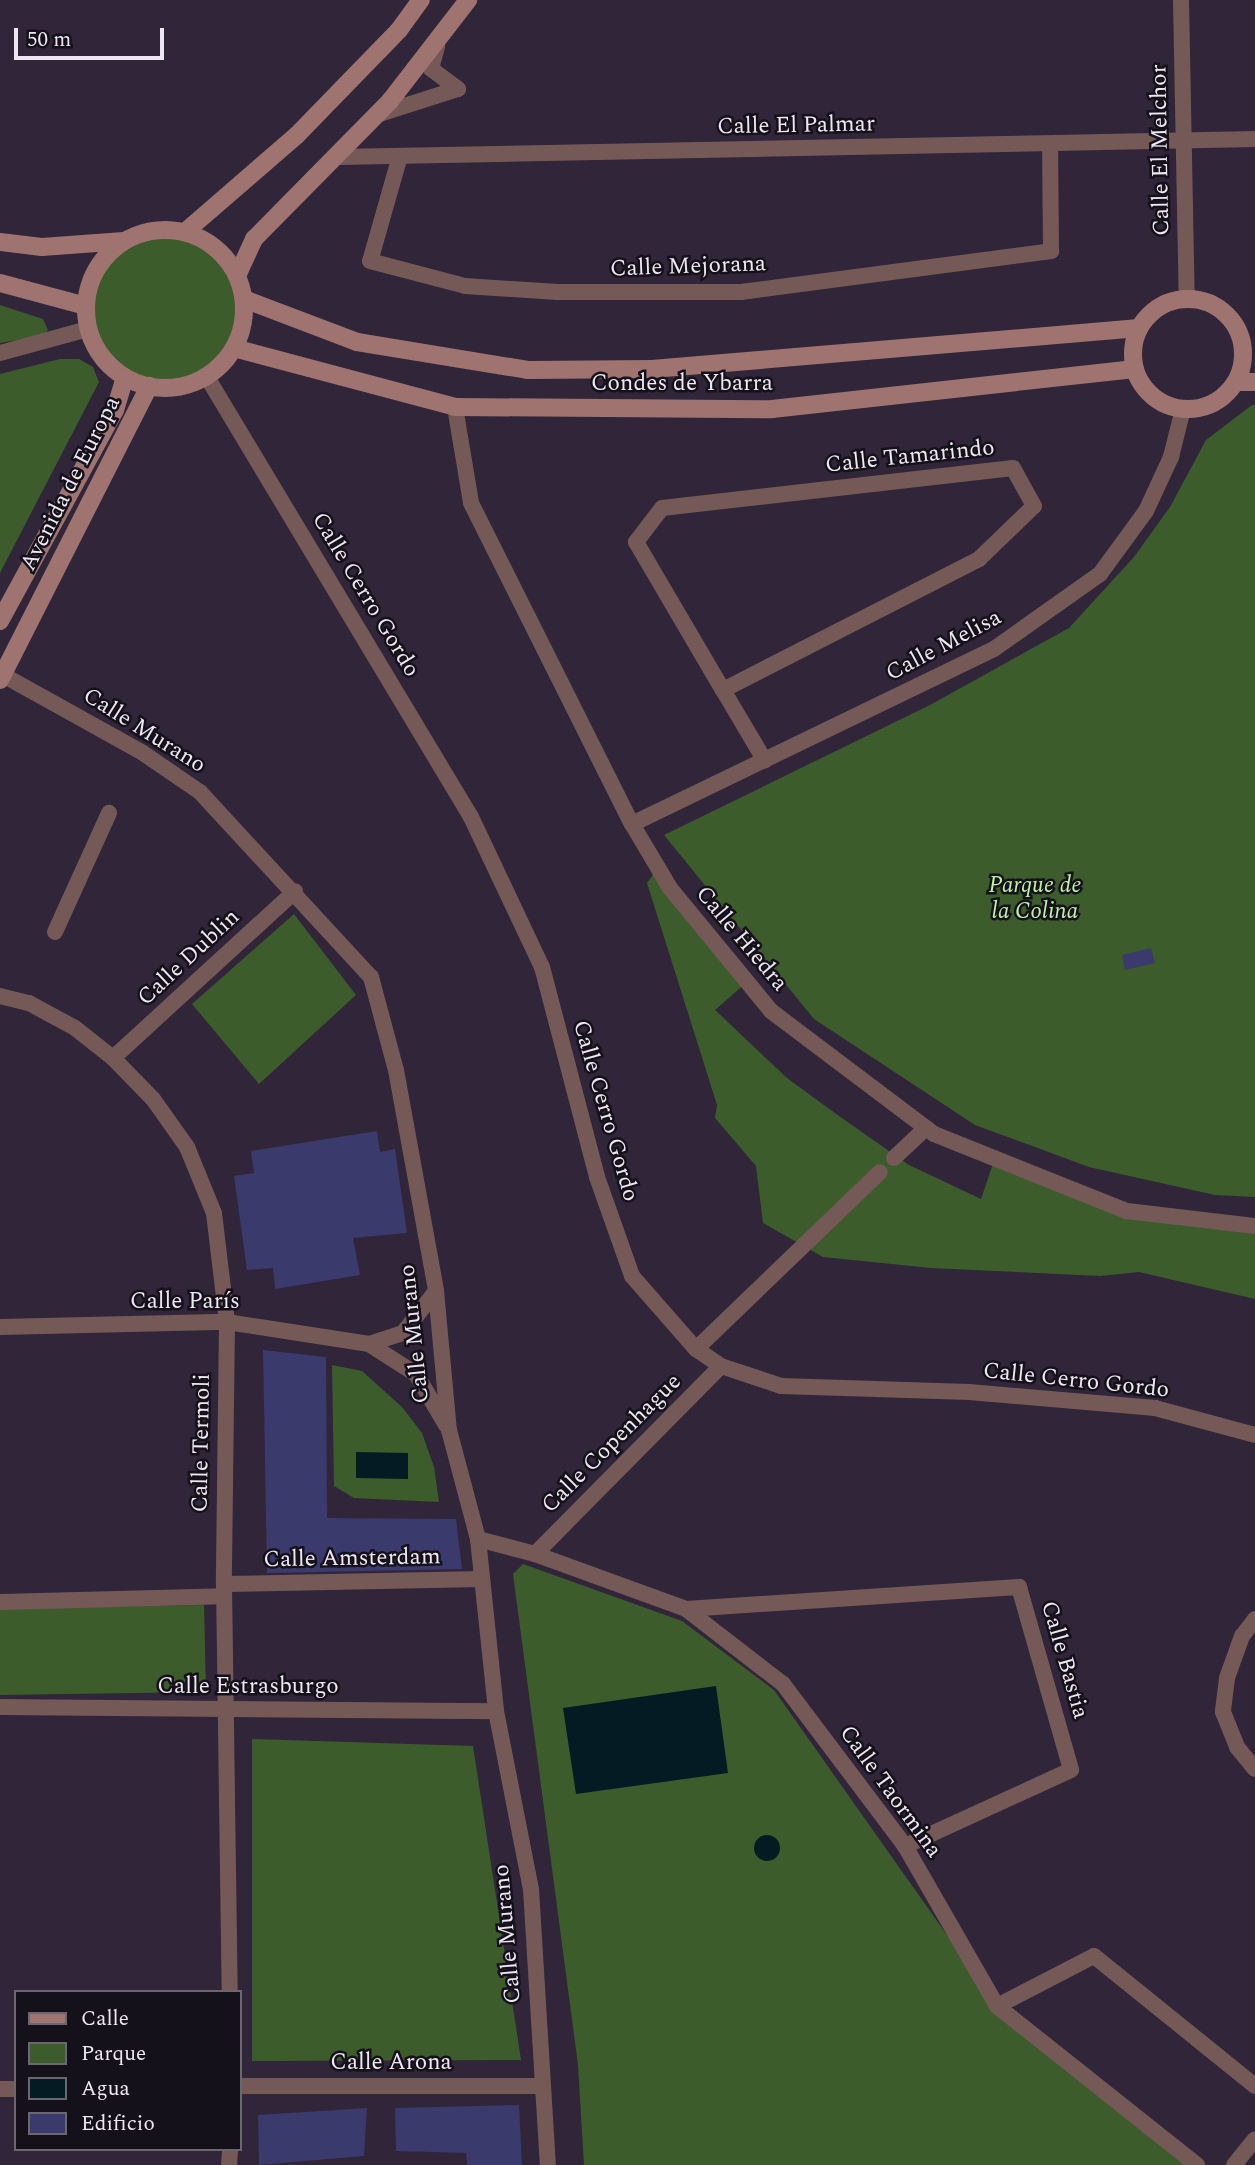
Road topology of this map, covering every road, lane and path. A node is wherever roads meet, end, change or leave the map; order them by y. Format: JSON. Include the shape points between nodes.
{"nodes":[{"id":1,"x":421,"y":0,"type":"edge"},
{"id":2,"x":468,"y":0,"type":"edge"},
{"id":3,"x":1181,"y":0,"type":"edge"},
{"id":4,"x":437,"y":46,"type":"junction"},
{"id":5,"x":376,"y":115,"type":"junction"},
{"id":6,"x":1255,"y":139,"type":"edge"},
{"id":7,"x":1183,"y":141,"type":"junction"},
{"id":8,"x":1050,"y":144,"type":"junction"},
{"id":9,"x":400,"y":156,"type":"junction"},
{"id":10,"x":338,"y":157,"type":"junction"},
{"id":11,"x":185,"y":232,"type":"junction"},
{"id":12,"x":124,"y":241,"type":"junction"},
{"id":13,"x":0,"y":242,"type":"edge"},
{"id":14,"x":237,"y":276,"type":"junction"},
{"id":15,"x":0,"y":283,"type":"edge"},
{"id":16,"x":244,"y":299,"type":"junction"},
{"id":17,"x":1187,"y":299,"type":"junction"},
{"id":18,"x":86,"y":306,"type":"junction"},
{"id":19,"x":1139,"y":328,"type":"junction"},
{"id":20,"x":88,"y":329,"type":"junction"},
{"id":21,"x":1248,"y":340,"type":"edge"},
{"id":22,"x":234,"y":348,"type":"junction"},
{"id":23,"x":0,"y":353,"type":"edge"},
{"id":24,"x":1135,"y":369,"type":"junction"},
{"id":25,"x":125,"y":377,"type":"junction"},
{"id":26,"x":207,"y":377,"type":"junction"},
{"id":27,"x":1236,"y":382,"type":"junction"},
{"id":28,"x":1255,"y":382,"type":"edge"},
{"id":29,"x":149,"y":386,"type":"junction"},
{"id":30,"x":455,"y":407,"type":"junction"},
{"id":31,"x":1183,"y":408,"type":"junction"},
{"id":32,"x":0,"y":621,"type":"edge"},
{"id":33,"x":1,"y":677,"type":"edge"},
{"id":34,"x":723,"y":690,"type":"junction"},
{"id":35,"x":765,"y":761,"type":"junction"},
{"id":36,"x":109,"y":813,"type":"dead end"},
{"id":37,"x":632,"y":824,"type":"junction"},
{"id":38,"x":295,"y":891,"type":"junction"},
{"id":39,"x":55,"y":932,"type":"dead end"},
{"id":40,"x":0,"y":996,"type":"edge"},
{"id":41,"x":113,"y":1058,"type":"junction"},
{"id":42,"x":926,"y":1128,"type":"junction"},
{"id":43,"x":894,"y":1158,"type":"dead end"},
{"id":44,"x":880,"y":1172,"type":"dead end"},
{"id":45,"x":1255,"y":1226,"type":"edge"},
{"id":46,"x":436,"y":1291,"type":"junction"},
{"id":47,"x":227,"y":1322,"type":"junction"},
{"id":48,"x":0,"y":1327,"type":"edge"},
{"id":49,"x":369,"y":1344,"type":"junction"},
{"id":50,"x":696,"y":1349,"type":"junction"},
{"id":51,"x":721,"y":1366,"type":"junction"},
{"id":52,"x":449,"y":1430,"type":"junction"},
{"id":53,"x":1255,"y":1435,"type":"edge"},
{"id":54,"x":478,"y":1539,"type":"junction"},
{"id":55,"x":536,"y":1554,"type":"junction"},
{"id":56,"x":482,"y":1579,"type":"junction"},
{"id":57,"x":224,"y":1590,"type":"junction"},
{"id":58,"x":0,"y":1602,"type":"edge"},
{"id":59,"x":686,"y":1609,"type":"junction"},
{"id":60,"x":1255,"y":1619,"type":"edge"},
{"id":61,"x":0,"y":1707,"type":"edge"},
{"id":62,"x":227,"y":1710,"type":"junction"},
{"id":63,"x":496,"y":1711,"type":"junction"},
{"id":64,"x":1255,"y":1769,"type":"edge"},
{"id":65,"x":905,"y":1846,"type":"junction"},
{"id":66,"x":230,"y":1990,"type":"edge"},
{"id":67,"x":997,"y":2006,"type":"junction"},
{"id":68,"x":242,"y":2086,"type":"edge"},
{"id":69,"x":543,"y":2086,"type":"junction"},
{"id":70,"x":1255,"y":2087,"type":"edge"},
{"id":71,"x":1255,"y":2139,"type":"edge"},
{"id":72,"x":548,"y":2165,"type":"edge"},
{"id":73,"x":1197,"y":2165,"type":"edge"},
{"id":74,"x":1234,"y":2165,"type":"edge"}],
"edges":[{"from":1,"to":11,"type":"main road","via":[[297,135]]},
{"from":2,"to":4,"type":"main road"},
{"from":3,"to":7,"type":"street","name":"Calle El Melchor"},
{"from":4,"to":5,"type":"main road"},
{"from":4,"to":5,"type":"street","via":[[431,69],[458,89]]},
{"from":5,"to":10,"type":"main road"},
{"from":6,"to":7,"type":"street","name":"Calle El Palmar"},
{"from":7,"to":8,"type":"street","name":"Calle El Palmar"},
{"from":7,"to":17,"type":"street","name":"Calle El Melchor"},
{"from":8,"to":9,"type":"street","name":"Calle El Palmar"},
{"from":8,"to":9,"type":"street","name":"Calle Mejorana","via":[[1051,251],[741,292],[558,292],[465,286],[370,261]]},
{"from":9,"to":10,"type":"street","name":"Calle El Palmar"},
{"from":10,"to":14,"type":"main road","via":[[254,239]]},
{"from":11,"to":12,"type":"main road","via":[[143,232]]},
{"from":11,"to":14,"type":"main road","via":[[224,256]]},
{"from":12,"to":13,"type":"main road","via":[[42,247]]},
{"from":12,"to":18,"type":"main road","via":[[104,258],[91,280]]},
{"from":14,"to":16,"type":"main road"},
{"from":15,"to":18,"type":"main road"},
{"from":16,"to":19,"type":"main road","name":"Condes de Ybarra","via":[[357,342],[528,370],[652,369]]},
{"from":16,"to":22,"type":"main road","via":[[243,325]]},
{"from":17,"to":19,"type":"main road","via":[[1159,307]]},
{"from":17,"to":21,"type":"main road","via":[[1221,310]]},
{"from":18,"to":20,"type":"main road"},
{"from":19,"to":24,"type":"main road"},
{"from":20,"to":23,"type":"street"},
{"from":20,"to":25,"type":"main road","via":[[98,352]]},
{"from":21,"to":27,"type":"main road"},
{"from":22,"to":26,"type":"main road"},
{"from":22,"to":30,"type":"main road","name":"Condes de Ybarra"},
{"from":24,"to":30,"type":"main road","name":"Condes de Ybarra","via":[[772,409]]},
{"from":24,"to":31,"type":"main road","via":[[1153,396]]},
{"from":25,"to":29,"type":"main road"},
{"from":25,"to":32,"type":"main road","via":[[115,410]]},
{"from":26,"to":29,"type":"main road","via":[[185,386]]},
{"from":26,"to":50,"type":"street","name":"Calle Cerro Gordo","via":[[471,817],[542,967],[597,1177],[632,1276]]},
{"from":27,"to":28,"type":"main road"},
{"from":27,"to":31,"type":"main road","via":[[1207,405]]},
{"from":29,"to":33,"type":"main road","name":"Avenida de Europa"},
{"from":30,"to":37,"type":"street","name":"Calle Hiedra","via":[[471,503]]},
{"from":31,"to":35,"type":"street","name":"Calle Melisa","via":[[1171,457],[1146,510],[1100,574],[995,649]]},
{"from":33,"to":38,"type":"street","name":"Calle Murano","via":[[143,753],[200,792]]},
{"from":34,"to":34,"type":"street","name":"Calle Tamarindo","via":[[636,542],[662,508],[1013,468],[1034,506],[979,559]]},
{"from":34,"to":35,"type":"street","name":"Calle Tamarindo"},
{"from":35,"to":37,"type":"street","name":"Calle Melisa"},
{"from":36,"to":39,"type":"street"},
{"from":37,"to":42,"type":"street","name":"Calle Hiedra","via":[[670,888],[771,1010]]},
{"from":38,"to":41,"type":"street","name":"Calle Dublin"},
{"from":38,"to":46,"type":"street","name":"Calle Murano","via":[[371,977],[396,1070]]},
{"from":40,"to":41,"type":"street","name":"Calle Termoli","via":[[29,1003],[75,1028]]},
{"from":41,"to":47,"type":"street","name":"Calle Termoli","via":[[153,1099],[187,1147],[214,1213]]},
{"from":42,"to":43,"type":"street"},
{"from":42,"to":45,"type":"street","name":"Calle Hiedra","via":[[1127,1210]]},
{"from":44,"to":50,"type":"street"},
{"from":46,"to":49,"type":"street","name":"Calle París","via":[[403,1333]]},
{"from":46,"to":52,"type":"street","name":"Calle Murano"},
{"from":47,"to":48,"type":"street","name":"Calle París"},
{"from":47,"to":49,"type":"street","name":"Calle París"},
{"from":47,"to":57,"type":"street","name":"Calle Termoli"},
{"from":49,"to":52,"type":"street","name":"Calle París","via":[[416,1374]]},
{"from":50,"to":51,"type":"street","name":"Calle Cerro Gordo"},
{"from":51,"to":53,"type":"street","name":"Calle Cerro Gordo","via":[[780,1386],[969,1392],[1155,1408]]},
{"from":51,"to":55,"type":"street","name":"Calle Copenhague"},
{"from":52,"to":54,"type":"street","name":"Calle Murano"},
{"from":54,"to":55,"type":"street","name":"Calle Taormina"},
{"from":54,"to":56,"type":"street","name":"Calle Murano"},
{"from":55,"to":59,"type":"street","name":"Calle Taormina"},
{"from":56,"to":57,"type":"street","name":"Calle Amsterdam"},
{"from":56,"to":63,"type":"street","name":"Calle Murano"},
{"from":57,"to":58,"type":"street","name":"Calle Amsterdam"},
{"from":57,"to":62,"type":"street","name":"Calle Termoli"},
{"from":59,"to":65,"type":"street","name":"Calle Taormina","via":[[783,1685]]},
{"from":59,"to":65,"type":"street","name":"Calle Bastia","via":[[1019,1587],[1071,1770]]},
{"from":60,"to":64,"type":"street","via":[[1242,1636],[1227,1678],[1223,1712],[1237,1747]]},
{"from":61,"to":62,"type":"street","name":"Calle Estrasburgo"},
{"from":62,"to":63,"type":"street","name":"Calle Estrasburgo"},
{"from":62,"to":66,"type":"street","name":"Calle Termoli"},
{"from":63,"to":69,"type":"street","name":"Calle Murano","via":[[531,1889]]},
{"from":65,"to":67,"type":"street","name":"Calle Taormina"},
{"from":67,"to":70,"type":"street","via":[[1094,1956]]},
{"from":67,"to":73,"type":"street","name":"Calle Taormina"},
{"from":68,"to":69,"type":"street","name":"Calle Arona"},
{"from":69,"to":72,"type":"street","name":"Calle Murano"},
{"from":71,"to":74,"type":"street"}]}
